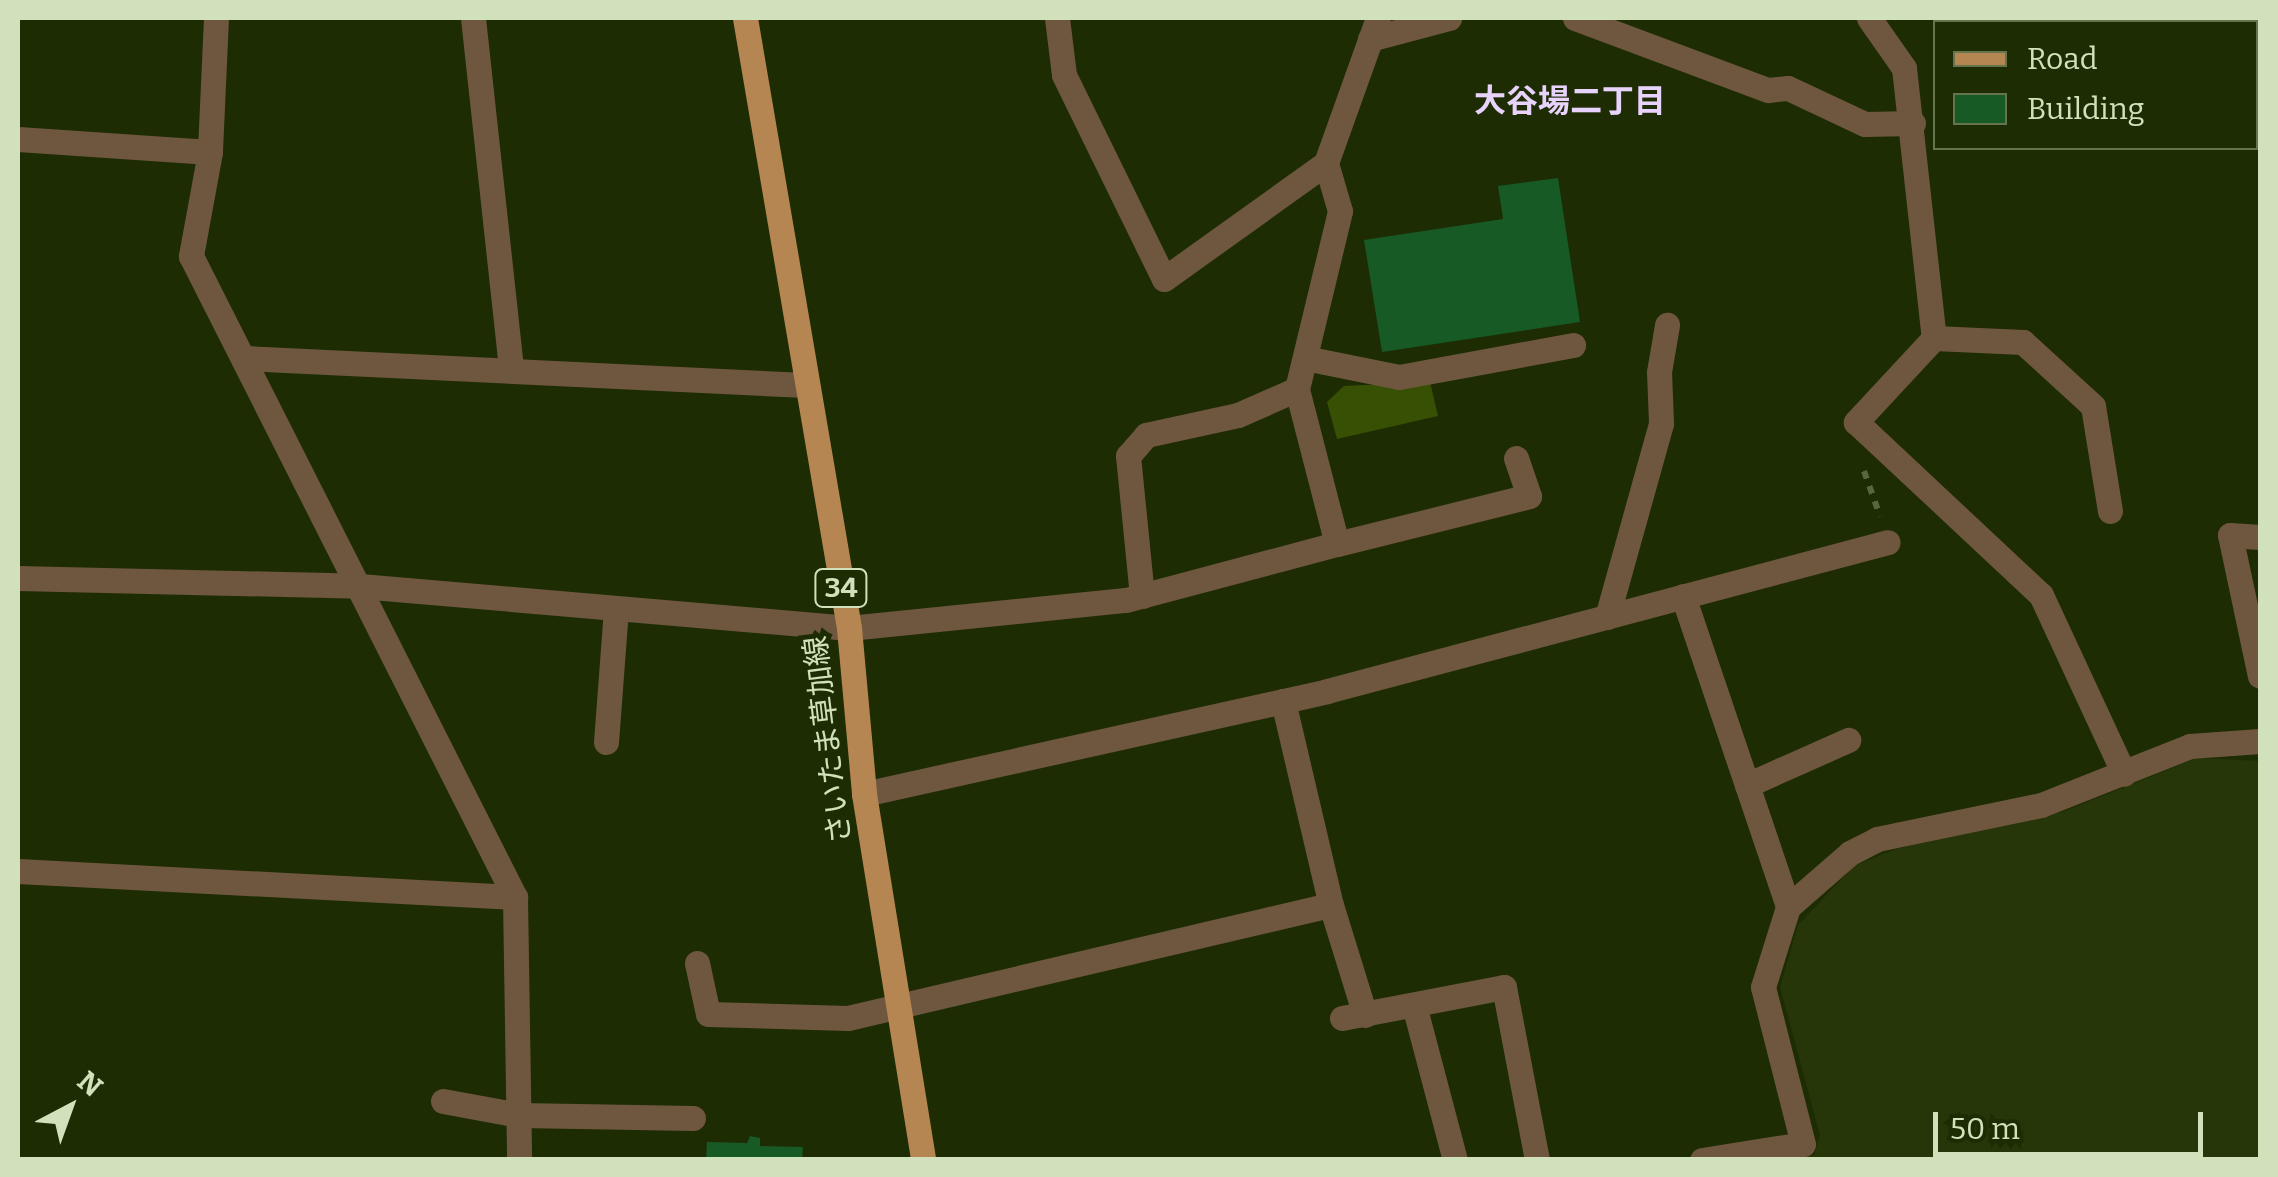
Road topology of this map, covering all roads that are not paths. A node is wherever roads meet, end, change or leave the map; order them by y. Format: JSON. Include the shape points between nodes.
{"nodes":[{"id":1,"x":216,"y":18,"type":"edge"},
{"id":2,"x":473,"y":18,"type":"edge"},
{"id":3,"x":746,"y":18,"type":"edge"},
{"id":4,"x":1057,"y":18,"type":"edge"},
{"id":5,"x":1450,"y":18,"type":"edge"},
{"id":6,"x":1574,"y":18,"type":"edge"},
{"id":7,"x":1869,"y":18,"type":"edge"},
{"id":8,"x":1374,"y":28,"type":"edge"},
{"id":9,"x":1913,"y":122,"type":"junction"},
{"id":10,"x":18,"y":139,"type":"edge"},
{"id":11,"x":210,"y":152,"type":"junction"},
{"id":12,"x":1326,"y":163,"type":"junction"},
{"id":13,"x":1667,"y":325,"type":"dead end"},
{"id":14,"x":1934,"y":338,"type":"junction"},
{"id":15,"x":1573,"y":344,"type":"dead end"},
{"id":16,"x":243,"y":358,"type":"junction"},
{"id":17,"x":1305,"y":358,"type":"junction"},
{"id":18,"x":511,"y":369,"type":"junction"},
{"id":19,"x":804,"y":385,"type":"junction"},
{"id":20,"x":1297,"y":388,"type":"junction"},
{"id":21,"x":1516,"y":458,"type":"dead end"},
{"id":22,"x":2110,"y":511,"type":"dead end"},
{"id":23,"x":2260,"y":536,"type":"edge"},
{"id":24,"x":1888,"y":542,"type":"road end"},
{"id":25,"x":1338,"y":544,"type":"junction"},
{"id":26,"x":18,"y":578,"type":"edge"},
{"id":27,"x":360,"y":586,"type":"junction"},
{"id":28,"x":1142,"y":596,"type":"junction"},
{"id":29,"x":1684,"y":596,"type":"junction"},
{"id":30,"x":616,"y":608,"type":"junction"},
{"id":31,"x":1606,"y":617,"type":"junction"},
{"id":32,"x":849,"y":628,"type":"junction"},
{"id":33,"x":2260,"y":676,"type":"edge"},
{"id":34,"x":1284,"y":701,"type":"junction"},
{"id":35,"x":1848,"y":740,"type":"dead end"},
{"id":36,"x":2260,"y":741,"type":"edge"},
{"id":37,"x":606,"y":742,"type":"dead end"},
{"id":38,"x":2124,"y":774,"type":"junction"},
{"id":39,"x":1747,"y":785,"type":"junction"},
{"id":40,"x":864,"y":794,"type":"junction"},
{"id":41,"x":18,"y":871,"type":"edge"},
{"id":42,"x":516,"y":897,"type":"junction"},
{"id":43,"x":1332,"y":905,"type":"junction"},
{"id":44,"x":1788,"y":906,"type":"junction"},
{"id":45,"x":697,"y":963,"type":"dead end"},
{"id":46,"x":898,"y":1004,"type":"junction"},
{"id":47,"x":1414,"y":1005,"type":"junction"},
{"id":48,"x":443,"y":1101,"type":"dead end"},
{"id":49,"x":518,"y":1115,"type":"junction"},
{"id":50,"x":692,"y":1118,"type":"dead end"},
{"id":51,"x":519,"y":1160,"type":"edge"},
{"id":52,"x":923,"y":1160,"type":"edge"},
{"id":53,"x":1455,"y":1160,"type":"edge"},
{"id":54,"x":1537,"y":1160,"type":"edge"},
{"id":55,"x":1702,"y":1160,"type":"edge"}],
"edges":[{"from":1,"to":11,"type":"street"},
{"from":2,"to":18,"type":"street"},
{"from":3,"to":19,"type":"main road","name":"さいたま草加線","number":"34"},
{"from":4,"to":12,"type":"street","via":[[1064,75],[1164,279]]},
{"from":5,"to":8,"type":"street"},
{"from":6,"to":9,"type":"street","via":[[1768,90],[1788,88],[1865,124]]},
{"from":7,"to":9,"type":"street","via":[[1904,68]]},
{"from":8,"to":12,"type":"street"},
{"from":9,"to":14,"type":"street"},
{"from":10,"to":11,"type":"street"},
{"from":11,"to":16,"type":"street","via":[[191,256]]},
{"from":12,"to":17,"type":"street","via":[[1340,211]]},
{"from":13,"to":31,"type":"street","via":[[1659,372],[1661,423]]},
{"from":14,"to":22,"type":"street","via":[[2023,342],[2093,406]]},
{"from":14,"to":38,"type":"street","via":[[1856,422],[2041,594]]},
{"from":15,"to":17,"type":"street","via":[[1399,377]]},
{"from":16,"to":18,"type":"street"},
{"from":16,"to":27,"type":"street"},
{"from":17,"to":20,"type":"street"},
{"from":18,"to":19,"type":"street"},
{"from":19,"to":32,"type":"main road","name":"さいたま草加線","number":"34"},
{"from":20,"to":25,"type":"street"},
{"from":20,"to":28,"type":"street","via":[[1238,415],[1146,435],[1128,456]]},
{"from":21,"to":25,"type":"street","via":[[1528,496]]},
{"from":23,"to":33,"type":"street","via":[[2230,536]]},
{"from":24,"to":29,"type":"street"},
{"from":25,"to":28,"type":"street"},
{"from":26,"to":27,"type":"street"},
{"from":27,"to":30,"type":"street"},
{"from":27,"to":42,"type":"street"},
{"from":28,"to":32,"type":"street"},
{"from":29,"to":31,"type":"street"},
{"from":29,"to":39,"type":"street"},
{"from":30,"to":32,"type":"street"},
{"from":30,"to":37,"type":"street"},
{"from":31,"to":34,"type":"street"},
{"from":32,"to":40,"type":"main road","name":"さいたま草加線","number":"34"},
{"from":34,"to":40,"type":"street"},
{"from":34,"to":43,"type":"street"},
{"from":35,"to":39,"type":"street"},
{"from":36,"to":38,"type":"street","via":[[2190,746]]},
{"from":38,"to":44,"type":"street","via":[[2041,804],[1876,839]]},
{"from":39,"to":44,"type":"street"},
{"from":40,"to":46,"type":"main road","name":"さいたま草加線","number":"34"},
{"from":41,"to":42,"type":"street"},
{"from":42,"to":49,"type":"street"},
{"from":43,"to":46,"type":"street"},
{"from":43,"to":47,"type":"street","via":[[1354,1017]]},
{"from":44,"to":55,"type":"street","via":[[1763,987],[1804,1144]]},
{"from":45,"to":46,"type":"street","via":[[708,1014],[848,1018]]},
{"from":46,"to":52,"type":"main road","name":"さいたま草加線","number":"34"},
{"from":47,"to":53,"type":"street"},
{"from":47,"to":54,"type":"street","via":[[1504,987]]},
{"from":48,"to":49,"type":"street"},
{"from":49,"to":50,"type":"street"},
{"from":49,"to":51,"type":"street"}]}
